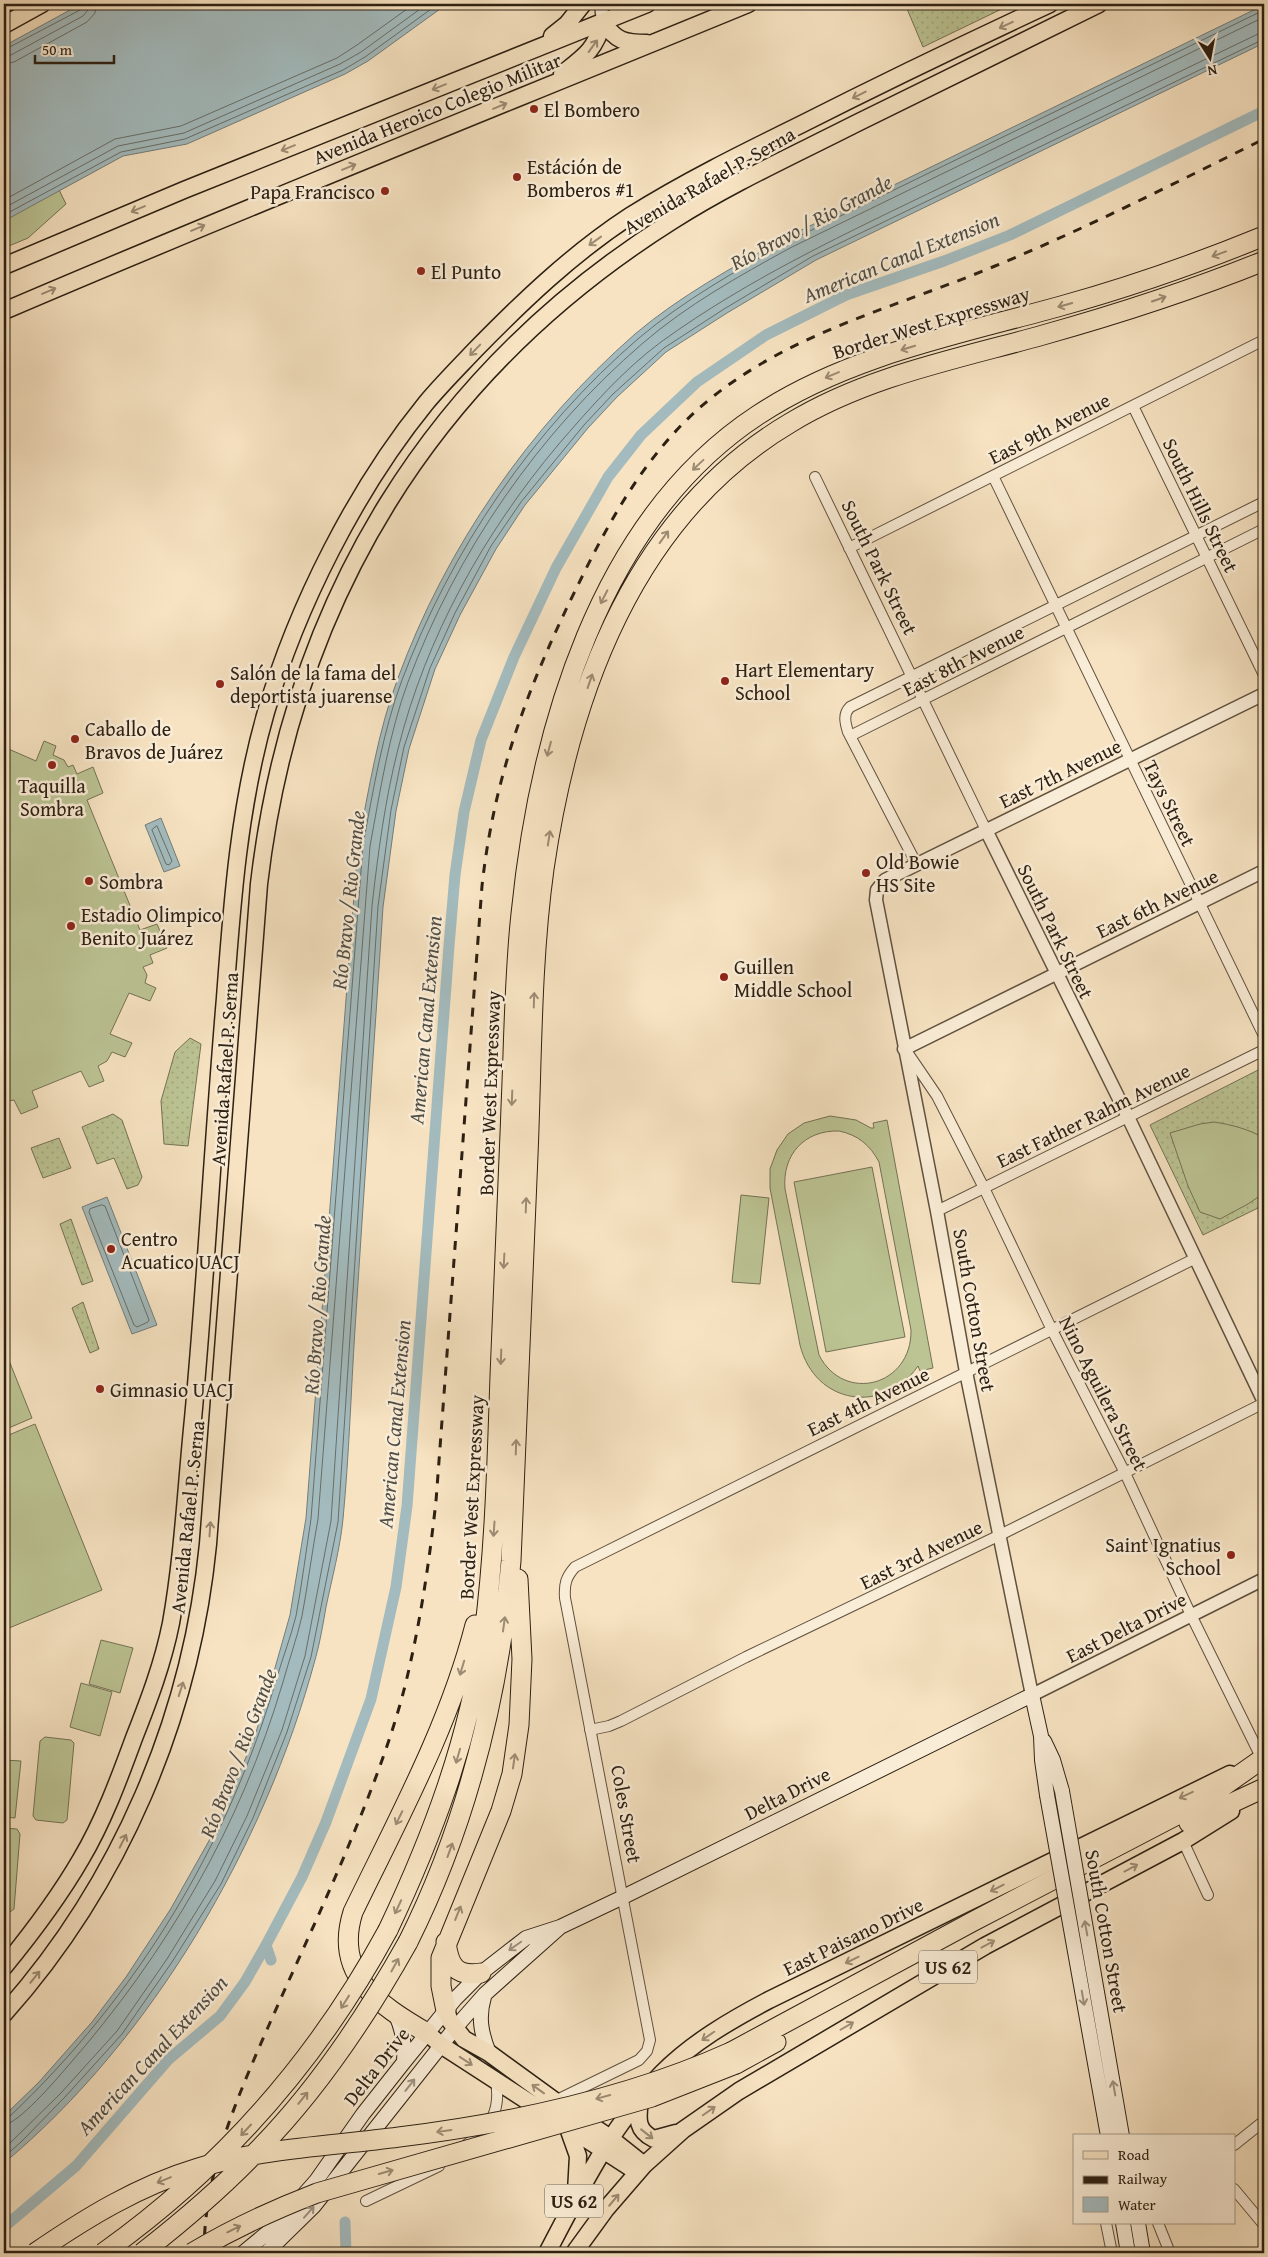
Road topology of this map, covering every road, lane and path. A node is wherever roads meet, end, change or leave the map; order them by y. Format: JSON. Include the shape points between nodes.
{"nodes":[{"id":1,"x":42,"y":4,"type":"edge"},
{"id":2,"x":583,"y":4,"type":"edge"},
{"id":3,"x":600,"y":4,"type":"edge"},
{"id":4,"x":647,"y":4,"type":"edge"},
{"id":5,"x":748,"y":4,"type":"edge"},
{"id":6,"x":1050,"y":4,"type":"edge"},
{"id":7,"x":1099,"y":4,"type":"edge"},
{"id":8,"x":603,"y":22,"type":"junction"},
{"id":9,"x":4,"y":25,"type":"edge"},
{"id":10,"x":652,"y":43,"type":"junction"},
{"id":11,"x":540,"y":46,"type":"junction"},
{"id":12,"x":547,"y":86,"type":"junction"},
{"id":13,"x":1264,"y":236,"type":"edge"},
{"id":14,"x":1264,"y":262,"type":"edge"},
{"id":15,"x":4,"y":266,"type":"edge"},
{"id":16,"x":4,"y":311,"type":"edge"},
{"id":17,"x":1264,"y":340,"type":"edge"},
{"id":18,"x":1133,"y":406,"type":"junction"},
{"id":19,"x":993,"y":476,"type":"junction"},
{"id":20,"x":816,"y":477,"type":"dead end"},
{"id":21,"x":1264,"y":502,"type":"edge"},
{"id":22,"x":1264,"y":529,"type":"edge"},
{"id":23,"x":1197,"y":535,"type":"junction"},
{"id":24,"x":849,"y":548,"type":"junction"},
{"id":25,"x":1208,"y":557,"type":"junction"},
{"id":26,"x":1055,"y":606,"type":"junction"},
{"id":27,"x":1066,"y":628,"type":"junction"},
{"id":28,"x":1264,"y":675,"type":"edge"},
{"id":29,"x":911,"y":676,"type":"junction"},
{"id":30,"x":1264,"y":694,"type":"edge"},
{"id":31,"x":924,"y":700,"type":"junction"},
{"id":32,"x":850,"y":736,"type":"junction"},
{"id":33,"x":1129,"y":760,"type":"junction"},
{"id":34,"x":986,"y":830,"type":"junction"},
{"id":35,"x":917,"y":865,"type":"junction"},
{"id":36,"x":1264,"y":871,"type":"edge"},
{"id":37,"x":877,"y":890,"type":"joint"},
{"id":38,"x":1199,"y":903,"type":"junction"},
{"id":39,"x":1056,"y":973,"type":"junction"},
{"id":40,"x":1264,"y":1036,"type":"edge"},
{"id":41,"x":904,"y":1049,"type":"junction"},
{"id":42,"x":1264,"y":1050,"type":"edge"},
{"id":43,"x":1128,"y":1117,"type":"junction"},
{"id":44,"x":984,"y":1188,"type":"junction"},
{"id":45,"x":937,"y":1211,"type":"junction"},
{"id":46,"x":1194,"y":1259,"type":"junction"},
{"id":47,"x":1052,"y":1330,"type":"junction"},
{"id":48,"x":966,"y":1372,"type":"junction"},
{"id":49,"x":1264,"y":1403,"type":"edge"},
{"id":50,"x":1125,"y":1473,"type":"junction"},
{"id":51,"x":508,"y":1503,"type":"junction"},
{"id":52,"x":1000,"y":1535,"type":"junction"},
{"id":53,"x":492,"y":1553,"type":"junction"},
{"id":54,"x":1264,"y":1579,"type":"edge"},
{"id":55,"x":564,"y":1584,"type":"joint"},
{"id":56,"x":1191,"y":1615,"type":"junction"},
{"id":57,"x":1032,"y":1695,"type":"junction"},
{"id":58,"x":590,"y":1730,"type":"junction"},
{"id":59,"x":1041,"y":1736,"type":"junction"},
{"id":60,"x":1263,"y":1758,"type":"edge"},
{"id":61,"x":1264,"y":1789,"type":"edge"},
{"id":62,"x":1183,"y":1841,"type":"junction"},
{"id":63,"x":1208,"y":1895,"type":"dead end"},
{"id":64,"x":621,"y":1898,"type":"junction"},
{"id":65,"x":560,"y":1927,"type":"junction"},
{"id":66,"x":446,"y":1942,"type":"junction"},
{"id":67,"x":4,"y":1968,"type":"edge"},
{"id":68,"x":481,"y":1973,"type":"junction"},
{"id":69,"x":485,"y":1994,"type":"junction"},
{"id":70,"x":446,"y":2011,"type":"junction"},
{"id":71,"x":4,"y":2014,"type":"edge"},
{"id":72,"x":396,"y":2014,"type":"junction"},
{"id":73,"x":455,"y":2028,"type":"junction"},
{"id":74,"x":427,"y":2033,"type":"junction"},
{"id":75,"x":441,"y":2045,"type":"junction"},
{"id":76,"x":489,"y":2053,"type":"junction"},
{"id":77,"x":733,"y":2058,"type":"junction"},
{"id":78,"x":404,"y":2062,"type":"junction"},
{"id":79,"x":496,"y":2081,"type":"junction"},
{"id":80,"x":640,"y":2097,"type":"junction"},
{"id":81,"x":554,"y":2109,"type":"junction"},
{"id":82,"x":1264,"y":2121,"type":"edge"},
{"id":83,"x":573,"y":2122,"type":"junction"},
{"id":84,"x":683,"y":2130,"type":"junction"},
{"id":85,"x":1108,"y":2134,"type":"edge"},
{"id":86,"x":1122,"y":2134,"type":"edge"},
{"id":87,"x":1236,"y":2143,"type":"edge"},
{"id":88,"x":606,"y":2144,"type":"junction"},
{"id":89,"x":434,"y":2168,"type":"junction"},
{"id":90,"x":641,"y":2168,"type":"junction"},
{"id":91,"x":1236,"y":2191,"type":"edge"},
{"id":92,"x":575,"y":2199,"type":"junction"},
{"id":93,"x":366,"y":2202,"type":"dead end"},
{"id":94,"x":1106,"y":2224,"type":"edge"},
{"id":95,"x":1123,"y":2224,"type":"edge"},
{"id":96,"x":1138,"y":2224,"type":"edge"},
{"id":97,"x":1158,"y":2224,"type":"edge"},
{"id":98,"x":1264,"y":2225,"type":"edge"},
{"id":99,"x":270,"y":2250,"type":"edge"},
{"id":100,"x":35,"y":2253,"type":"edge"},
{"id":101,"x":103,"y":2253,"type":"edge"},
{"id":102,"x":142,"y":2253,"type":"edge"},
{"id":103,"x":192,"y":2253,"type":"edge"},
{"id":104,"x":243,"y":2253,"type":"edge"},
{"id":105,"x":547,"y":2253,"type":"edge"},
{"id":106,"x":574,"y":2253,"type":"edge"},
{"id":107,"x":1112,"y":2253,"type":"edge"},
{"id":108,"x":1128,"y":2253,"type":"edge"},
{"id":109,"x":1143,"y":2253,"type":"edge"},
{"id":110,"x":1170,"y":2253,"type":"edge"}],
"edges":[{"from":1,"to":9,"type":"main road"},
{"from":2,"to":11,"type":"main road","via":[[568,24]]},
{"from":3,"to":8,"type":"street"},
{"from":4,"to":8,"type":"main road","name":"Avenida Heroico Colegio Militar"},
{"from":5,"to":10,"type":"main road","name":"Avenida Heroico Colegio Militar"},
{"from":6,"to":67,"type":"main road","name":"Avenida Rafael P. Serna","one_way":true,"via":[[734,158],[635,214],[588,246],[524,301],[426,404],[363,494],[332,548],[291,637],[265,715],[241,836],[229,942],[194,1408],[170,1629],[150,1698],[100,1821],[81,1859]]},
{"from":71,"to":7,"type":"main road","name":"Avenida Rafael P. Serna","one_way":true,"via":[[77,1920],[121,1845],[165,1740],[194,1640],[208,1544],[264,838],[299,692],[344,579],[372,526],[437,430],[505,352],[549,310],[626,252],[674,220],[780,162]]},
{"from":8,"to":10,"type":"main road","via":[[621,41]]},
{"from":8,"to":11,"type":"main road","name":"Avenida Heroico Colegio Militar"},
{"from":12,"to":8,"type":"main road","one_way":true,"via":[[592,49]]},
{"from":10,"to":12,"type":"main road","name":"Avenida Heroico Colegio Militar"},
{"from":11,"to":15,"type":"main road","name":"Avenida Heroico Colegio Militar","one_way":true},
{"from":16,"to":12,"type":"main road","name":"Avenida Heroico Colegio Militar","one_way":true,"via":[[228,215]]},
{"from":13,"to":51,"type":"highway","name":"Border West Expressway","one_way":true,"via":[[1159,276],[852,367],[790,396],[717,446],[690,471],[654,515],[615,576],[579,657],[556,726],[540,791],[520,917],[513,1050]]},
{"from":51,"to":14,"type":"highway","one_way":true,"via":[[536,960],[544,873],[563,773],[590,678],[644,566],[696,498],[743,454],[829,401],[932,365],[1113,314]]},
{"from":17,"to":18,"type":"street","name":"East 9th Avenue"},
{"from":18,"to":19,"type":"street","name":"East 9th Avenue"},
{"from":18,"to":23,"type":"street","name":"South Hills Street"},
{"from":19,"to":24,"type":"street","name":"East 9th Avenue"},
{"from":19,"to":26,"type":"street","name":"Tays Street"},
{"from":20,"to":24,"type":"street","name":"South Park Street"},
{"from":21,"to":23,"type":"street","name":"East 8th Avenue"},
{"from":22,"to":25,"type":"street","name":"East 8th Avenue"},
{"from":23,"to":25,"type":"street","name":"South Hills Street"},
{"from":23,"to":26,"type":"street","name":"East 8th Avenue"},
{"from":24,"to":29,"type":"street","name":"South Park Street"},
{"from":25,"to":27,"type":"street","name":"East 8th Avenue"},
{"from":25,"to":28,"type":"street","name":"South Hills Street"},
{"from":26,"to":27,"type":"street","name":"Tays Street"},
{"from":26,"to":29,"type":"street","name":"East 8th Avenue"},
{"from":27,"to":31,"type":"street","name":"East 8th Avenue"},
{"from":27,"to":33,"type":"street","name":"Tays Street"},
{"from":29,"to":31,"type":"street","name":"South Park Street"},
{"from":29,"to":32,"type":"street","name":"East 8th Avenue","via":[[850,707],[846,711],[846,725]]},
{"from":30,"to":33,"type":"street","name":"East 7th Avenue"},
{"from":31,"to":32,"type":"street","name":"East 8th Avenue"},
{"from":31,"to":34,"type":"street","name":"South Park Street"},
{"from":32,"to":35,"type":"street"},
{"from":33,"to":34,"type":"street","name":"East 7th Avenue"},
{"from":33,"to":38,"type":"street","name":"Tays Street"},
{"from":34,"to":35,"type":"street","name":"East 7th Avenue"},
{"from":34,"to":39,"type":"street","name":"South Park Street"},
{"from":35,"to":37,"type":"street","name":"East 7th Avenue","via":[[885,880]]},
{"from":36,"to":38,"type":"street","name":"East 6th Avenue"},
{"from":37,"to":41,"type":"street","name":"South Cotton Street","via":[[876,900]]},
{"from":38,"to":39,"type":"street","name":"East 6th Avenue"},
{"from":38,"to":40,"type":"street","name":"Tays Street"},
{"from":39,"to":41,"type":"street","name":"East 6th Avenue"},
{"from":39,"to":43,"type":"street","name":"South Park Street"},
{"from":41,"to":44,"type":"street","name":"Nino Aguilera Street","via":[[937,1096]]},
{"from":41,"to":45,"type":"street","name":"South Cotton Street"},
{"from":42,"to":43,"type":"street","name":"East Father Rahm Avenue"},
{"from":43,"to":44,"type":"street","name":"East Father Rahm Avenue"},
{"from":43,"to":46,"type":"street","name":"South Park Street"},
{"from":44,"to":45,"type":"street","name":"East Father Rahm Avenue"},
{"from":44,"to":47,"type":"street","name":"Nino Aguilera Street"},
{"from":45,"to":48,"type":"street","name":"South Cotton Street"},
{"from":46,"to":47,"type":"street","name":"East 4th Avenue"},
{"from":46,"to":49,"type":"street","name":"South Park Street"},
{"from":47,"to":48,"type":"street","name":"East 4th Avenue"},
{"from":47,"to":50,"type":"street","name":"Nino Aguilera Street"},
{"from":48,"to":52,"type":"street","name":"South Cotton Street"},
{"from":48,"to":55,"type":"street","name":"East 4th Avenue","via":[[575,1567]]},
{"from":49,"to":50,"type":"street","name":"East 3rd Avenue"},
{"from":50,"to":52,"type":"street","name":"East 3rd Avenue"},
{"from":50,"to":56,"type":"street","name":"Nino Aguilera Street"},
{"from":51,"to":53,"type":"highway","name":"Border West Expressway","one_way":true},
{"from":66,"to":51,"type":"highway","one_way":true,"via":[[501,1811],[512,1774],[519,1725],[522,1658]]},
{"from":102,"to":51,"type":"highway","one_way":true,"bridge":true,"via":[[229,2179],[292,2113],[355,2030],[408,1942],[458,1828],[486,1727],[508,1601]]},
{"from":52,"to":57,"type":"street","name":"South Cotton Street"},
{"from":52,"to":58,"type":"street","name":"East 3rd Avenue","via":[[621,1721]]},
{"from":53,"to":72,"type":"highway","one_way":true,"via":[[457,1685],[430,1752],[353,1912],[348,1930],[351,1962],[360,1981]]},
{"from":53,"to":101,"type":"highway","name":"Border West Expressway","one_way":true,"bridge":true,"via":[[483,1640],[456,1762],[426,1846],[388,1930],[364,1973],[306,2058],[246,2130],[172,2200]]},
{"from":54,"to":56,"type":"street","name":"East Delta Drive"},
{"from":55,"to":58,"type":"street","name":"Coles Street"},
{"from":56,"to":57,"type":"street","name":"East Delta Drive"},
{"from":56,"to":60,"type":"street","name":"Nino Aguilera Street"},
{"from":57,"to":59,"type":"main road","name":"South Cotton Street"},
{"from":57,"to":64,"type":"main road","name":"Delta Drive"},
{"from":58,"to":64,"type":"street","name":"Coles Street"},
{"from":59,"to":85,"type":"main road","name":"South Cotton Street","one_way":true,"bridge":true,"via":[[1047,1795]]},
{"from":86,"to":59,"type":"main road","name":"South Cotton Street","one_way":true,"bridge":true,"via":[[1062,1791],[1053,1760]]},
{"from":60,"to":77,"type":"highway","via":[[1198,1804],[972,1922]]},
{"from":60,"to":80,"type":"main road","name":"East Paisano Drive","number":"US 62","one_way":true,"via":[[738,2016],[686,2052]]},
{"from":61,"to":62,"type":"main road","number":"US 62"},
{"from":61,"to":77,"type":"highway","via":[[1216,1809]]},
{"from":62,"to":63,"type":"street"},
{"from":84,"to":62,"type":"main road","number":"US 62","one_way":true,"via":[[739,2091],[984,1946]]},
{"from":64,"to":65,"type":"main road","name":"Delta Drive"},
{"from":64,"to":81,"type":"street","name":"Coles Street","via":[[649,2032],[647,2051],[639,2060]]},
{"from":65,"to":68,"type":"main road","name":"Delta Drive","one_way":true,"via":[[526,1938]]},
{"from":65,"to":69,"type":"main road","name":"Delta Drive"},
{"from":66,"to":68,"type":"highway","via":[[451,1964],[461,1973]]},
{"from":66,"to":70,"type":"highway","via":[[440,1972]]},
{"from":68,"to":70,"type":"main road","name":"Delta Drive"},
{"from":69,"to":73,"type":"main road","name":"Delta Drive"},
{"from":69,"to":76,"type":"main road","via":[[480,2020]]},
{"from":70,"to":73,"type":"main road"},
{"from":70,"to":74,"type":"main road","name":"Delta Drive"},
{"from":72,"to":74,"type":"highway"},
{"from":72,"to":78,"type":"main road","via":[[403,2033]]},
{"from":73,"to":75,"type":"main road","name":"Delta Drive"},
{"from":73,"to":76,"type":"main road","via":[[464,2039]]},
{"from":74,"to":75,"type":"main road"},
{"from":74,"to":78,"type":"main road","name":"Delta Drive"},
{"from":75,"to":79,"type":"main road","one_way":true},
{"from":99,"to":75,"type":"main road","name":"Delta Drive","one_way":true,"via":[[314,2206]]},
{"from":81,"to":76,"type":"main road","one_way":true},
{"from":77,"to":100,"type":"highway","one_way":true,"bridge":true,"via":[[638,2088],[497,2123],[277,2151],[199,2168],[152,2185],[101,2210]]},
{"from":103,"to":77,"type":"highway","one_way":true,"bridge":true,"via":[[245,2223],[317,2193],[652,2098]]},
{"from":78,"to":104,"type":"main road","name":"Delta Drive","via":[[316,2181],[267,2234]]},
{"from":79,"to":81,"type":"main road"},
{"from":79,"to":89,"type":"street","via":[[498,2104],[485,2129]]},
{"from":80,"to":83,"type":"main road","via":[[619,2112]]},
{"from":80,"to":84,"type":"main road","one_way":true,"via":[[638,2119],[646,2135],[654,2139]]},
{"from":80,"to":88,"type":"main road","name":"East Paisano Drive","number":"US 62"},
{"from":81,"to":83,"type":"main road"},
{"from":81,"to":89,"type":"street"},
{"from":82,"to":87,"type":"street"},
{"from":83,"to":88,"type":"main road"},
{"from":83,"to":92,"type":"main road","via":[[578,2156]]},
{"from":84,"to":90,"type":"main road","number":"US 62"},
{"from":88,"to":90,"type":"main road"},
{"from":88,"to":92,"type":"main road","name":"East Paisano Drive","number":"US 62"},
{"from":89,"to":93,"type":"street"},
{"from":106,"to":90,"type":"main road","number":"US 62","one_way":true},
{"from":91,"to":98,"type":"street"},
{"from":92,"to":105,"type":"main road","name":"East Paisano Drive","number":"US 62"},
{"from":94,"to":107,"type":"street"},
{"from":95,"to":108,"type":"main road"},
{"from":96,"to":109,"type":"main road"},
{"from":97,"to":110,"type":"street"}]}
